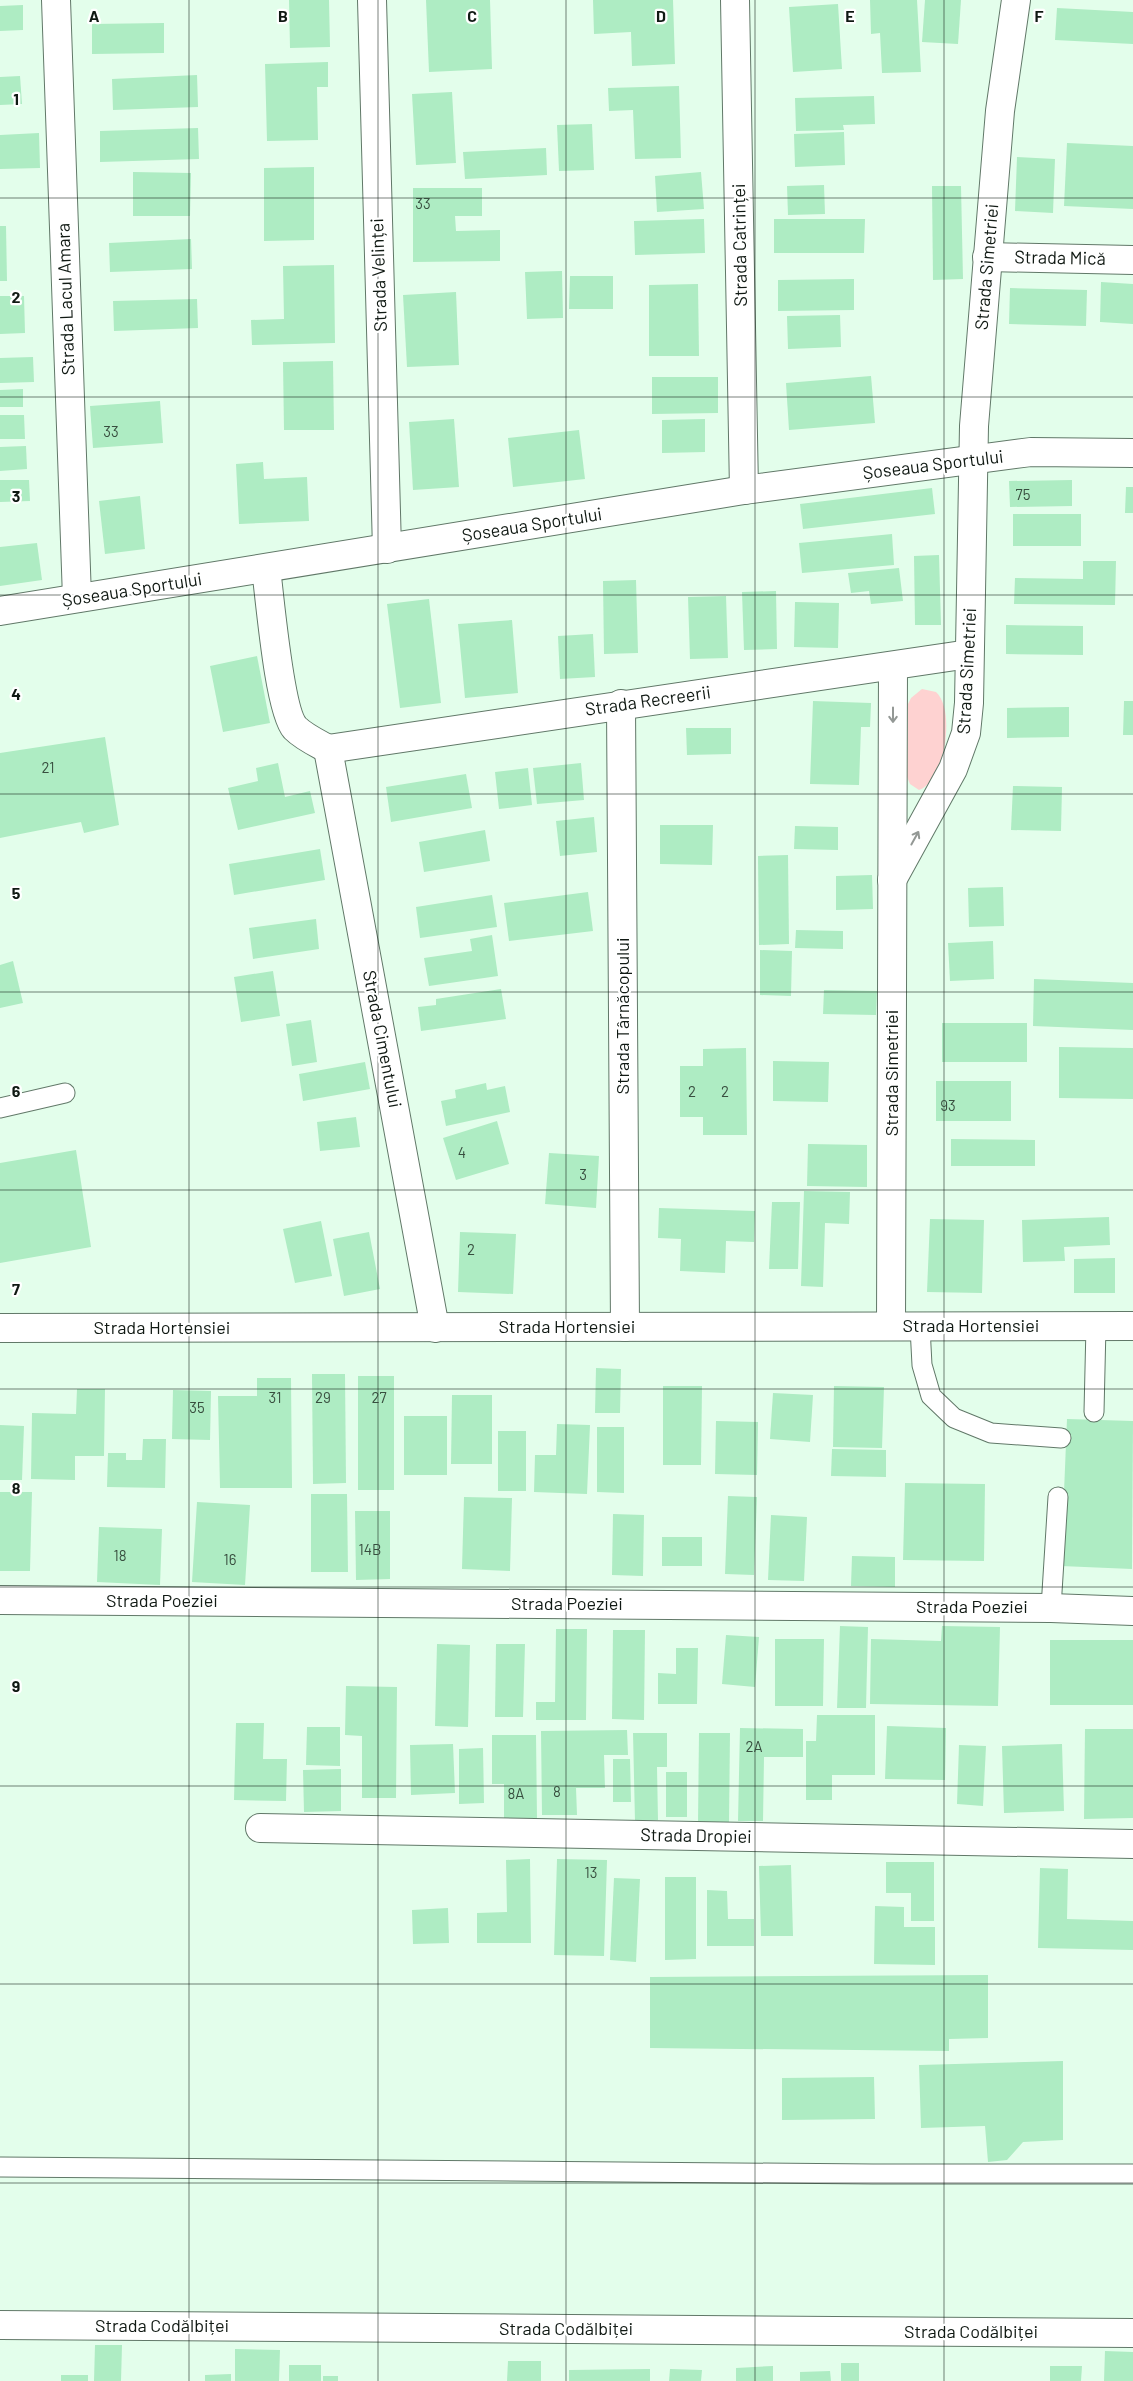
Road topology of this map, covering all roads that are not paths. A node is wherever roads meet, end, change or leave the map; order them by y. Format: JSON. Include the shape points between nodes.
{"nodes":[{"id":1,"x":56,"y":0,"type":"edge"},
{"id":2,"x":372,"y":0,"type":"edge"},
{"id":3,"x":735,"y":0,"type":"edge"},
{"id":4,"x":1016,"y":0,"type":"edge"},
{"id":5,"x":987,"y":257,"type":"junction"},
{"id":6,"x":1133,"y":260,"type":"edge"},
{"id":7,"x":1133,"y":433,"type":"edge"},
{"id":8,"x":1066,"y":451,"type":"junction"},
{"id":9,"x":1133,"y":453,"type":"edge"},
{"id":10,"x":973,"y":460,"type":"junction"},
{"id":11,"x":744,"y":490,"type":"junction"},
{"id":12,"x":387,"y":550,"type":"junction"},
{"id":13,"x":266,"y":569,"type":"junction"},
{"id":14,"x":77,"y":598,"type":"junction"},
{"id":15,"x":0,"y":611,"type":"edge"},
{"id":16,"x":970,"y":654,"type":"junction"},
{"id":17,"x":893,"y":666,"type":"junction"},
{"id":18,"x":621,"y":704,"type":"junction"},
{"id":19,"x":328,"y":749,"type":"junction"},
{"id":20,"x":892,"y":880,"type":"junction"},
{"id":21,"x":65,"y":1093,"type":"dead end"},
{"id":22,"x":0,"y":1108,"type":"edge"},
{"id":23,"x":892,"y":1326,"type":"junction"},
{"id":24,"x":1096,"y":1326,"type":"junction"},
{"id":25,"x":1133,"y":1326,"type":"edge"},
{"id":26,"x":625,"y":1327,"type":"junction"},
{"id":27,"x":920,"y":1327,"type":"junction"},
{"id":28,"x":0,"y":1328,"type":"edge"},
{"id":29,"x":435,"y":1328,"type":"junction"},
{"id":30,"x":1094,"y":1412,"type":"dead end"},
{"id":31,"x":1061,"y":1438,"type":"dead end"},
{"id":32,"x":1058,"y":1497,"type":"dead end"},
{"id":33,"x":0,"y":1600,"type":"edge"},
{"id":34,"x":1051,"y":1608,"type":"junction"},
{"id":35,"x":1133,"y":1611,"type":"edge"},
{"id":36,"x":260,"y":1828,"type":"dead end"},
{"id":37,"x":1133,"y":1844,"type":"edge"},
{"id":38,"x":0,"y":2167,"type":"edge"},
{"id":39,"x":1133,"y":2174,"type":"edge"},
{"id":40,"x":0,"y":2325,"type":"edge"},
{"id":41,"x":1133,"y":2333,"type":"edge"}],
"edges":[{"from":1,"to":14,"type":"street","name":"Strada Lacul Amara"},
{"from":2,"to":12,"type":"street","name":"Strada Velinței"},
{"from":3,"to":11,"type":"street","name":"Strada Catrinței"},
{"from":4,"to":5,"type":"street","name":"Strada Simetriei","via":[[1000,111]]},
{"from":5,"to":6,"type":"street","name":"Strada Mică"},
{"from":5,"to":10,"type":"street","name":"Strada Simetriei"},
{"from":7,"to":8,"type":"street","name":"Șoseaua Sportului"},
{"from":8,"to":9,"type":"street","name":"Șoseaua Sportului"},
{"from":8,"to":10,"type":"street","name":"Șoseaua Sportului"},
{"from":10,"to":11,"type":"street","name":"Șoseaua Sportului"},
{"from":10,"to":16,"type":"street","name":"Strada Simetriei"},
{"from":11,"to":12,"type":"street","name":"Șoseaua Sportului"},
{"from":12,"to":13,"type":"street","name":"Șoseaua Sportului"},
{"from":13,"to":14,"type":"street","name":"Șoseaua Sportului"},
{"from":13,"to":19,"type":"street","via":[[282,689],[289,715],[294,727]]},
{"from":14,"to":15,"type":"street","name":"Șoseaua Sportului"},
{"from":16,"to":17,"type":"street","name":"Strada Recreerii"},
{"from":20,"to":16,"type":"street","name":"Strada Simetriei","one_way":true,"via":[[960,753],[968,713]]},
{"from":17,"to":18,"type":"street","name":"Strada Recreerii"},
{"from":17,"to":20,"type":"street","one_way":true},
{"from":18,"to":19,"type":"street","name":"Strada Recreerii"},
{"from":18,"to":26,"type":"street","name":"Strada Târnăcopului"},
{"from":19,"to":29,"type":"street","name":"Strada Cimentului"},
{"from":20,"to":23,"type":"street","name":"Strada Simetriei"},
{"from":21,"to":22,"type":"lane"},
{"from":23,"to":26,"type":"street","name":"Strada Hortensiei"},
{"from":23,"to":27,"type":"street","name":"Strada Hortensiei"},
{"from":24,"to":25,"type":"street","name":"Strada Hortensiei"},
{"from":24,"to":27,"type":"street","name":"Strada Hortensiei"},
{"from":24,"to":30,"type":"lane"},
{"from":26,"to":29,"type":"street","name":"Strada Hortensiei"},
{"from":27,"to":31,"type":"lane","via":[[922,1365],[931,1396],[954,1418],[991,1433]]},
{"from":28,"to":29,"type":"street","name":"Strada Hortensiei"},
{"from":32,"to":34,"type":"lane"},
{"from":33,"to":34,"type":"street","name":"Strada Poeziei"},
{"from":34,"to":35,"type":"street","name":"Strada Poeziei"},
{"from":36,"to":37,"type":"street","name":"Strada Dropiei"},
{"from":38,"to":39,"type":"lane"},
{"from":40,"to":41,"type":"street","name":"Strada Codălbiței"}]}
